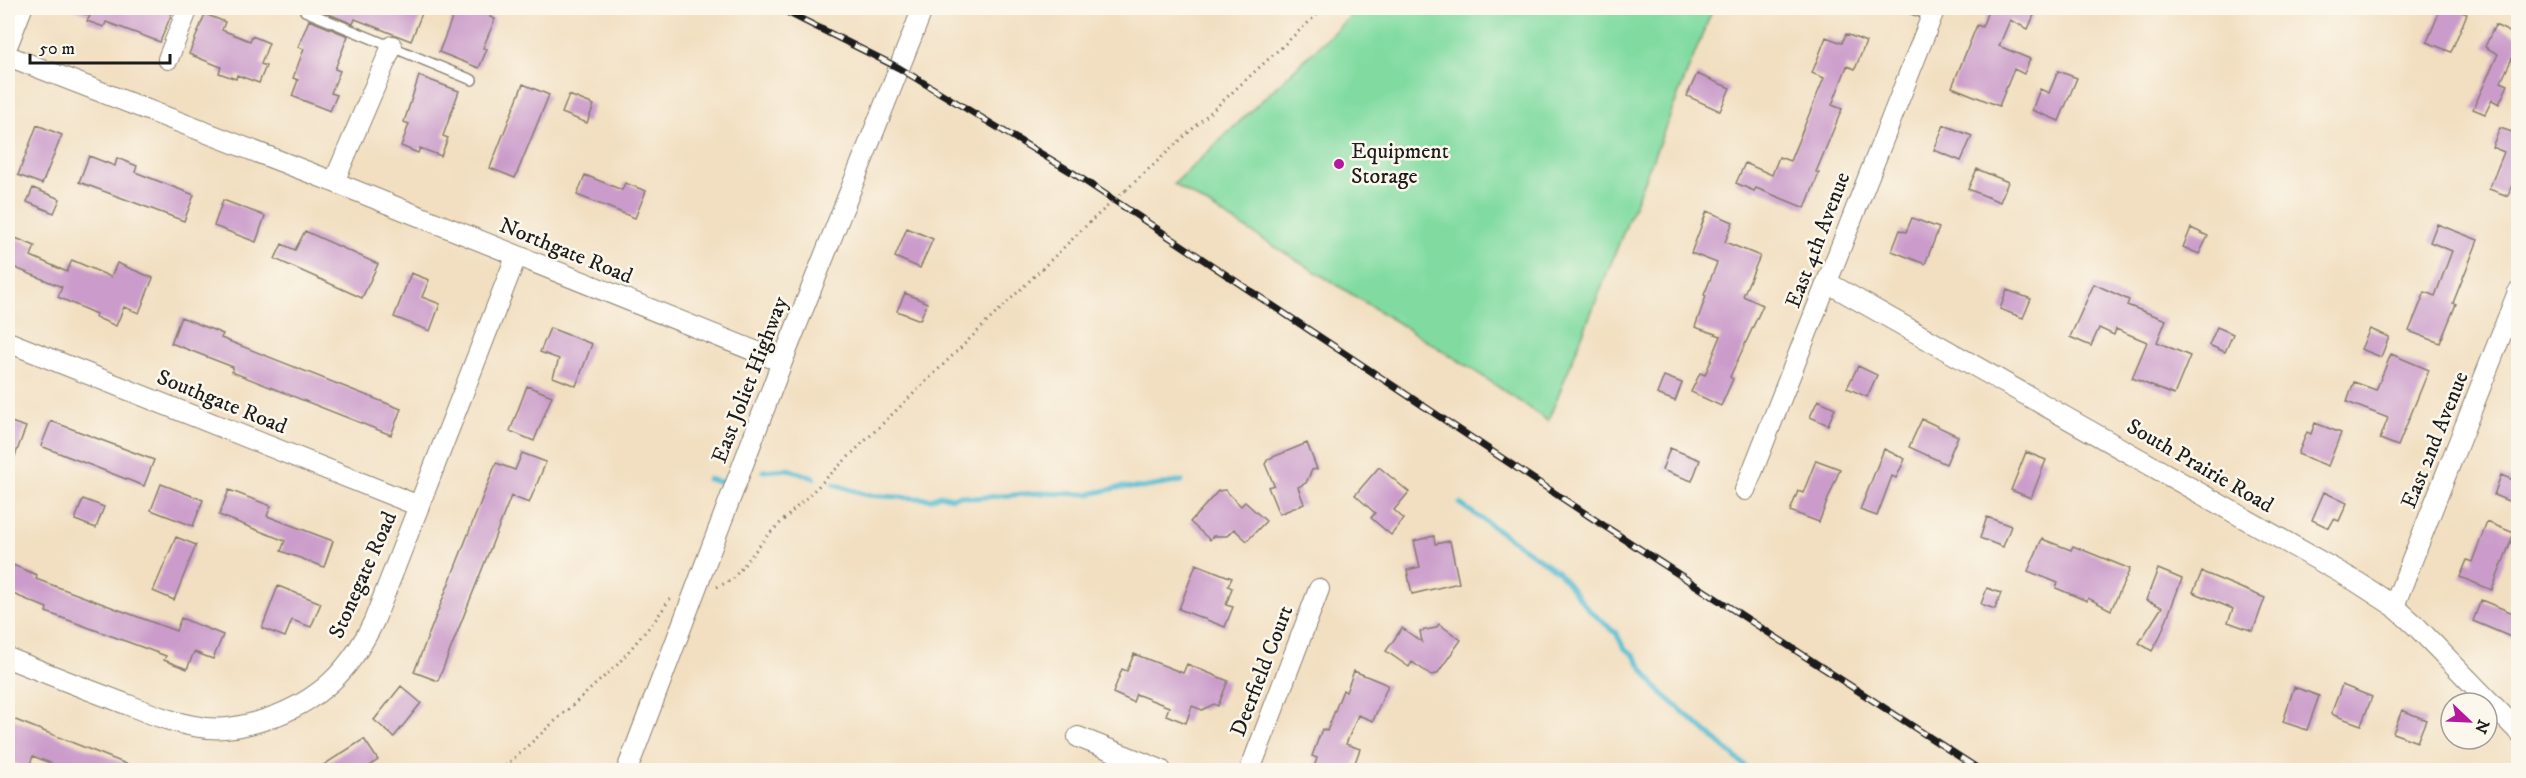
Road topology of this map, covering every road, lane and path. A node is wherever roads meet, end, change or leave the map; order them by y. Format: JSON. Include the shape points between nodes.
{"nodes":[{"id":1,"x":22,"y":8,"type":"edge"},
{"id":2,"x":188,"y":8,"type":"edge"},
{"id":3,"x":923,"y":8,"type":"edge"},
{"id":4,"x":1324,"y":8,"type":"edge"},
{"id":5,"x":1910,"y":8,"type":"edge"},
{"id":6,"x":305,"y":11,"type":"dead end"},
{"id":7,"x":1934,"y":12,"type":"edge"},
{"id":8,"x":8,"y":44,"type":"edge"},
{"id":9,"x":392,"y":46,"type":"junction"},
{"id":10,"x":8,"y":56,"type":"edge"},
{"id":11,"x":168,"y":59,"type":"dead end"},
{"id":12,"x":472,"y":80,"type":"dead end"},
{"id":13,"x":334,"y":182,"type":"junction"},
{"id":14,"x":516,"y":257,"type":"junction"},
{"id":15,"x":1827,"y":283,"type":"junction"},
{"id":16,"x":2518,"y":292,"type":"edge"},
{"id":17,"x":8,"y":342,"type":"edge"},
{"id":18,"x":782,"y":362,"type":"junction"},
{"id":19,"x":1745,"y":490,"type":"dead end"},
{"id":20,"x":419,"y":506,"type":"junction"},
{"id":21,"x":717,"y":586,"type":"dead end"},
{"id":22,"x":1319,"y":589,"type":"dead end"},
{"id":23,"x":677,"y":590,"type":"dead end"},
{"id":24,"x":2394,"y":606,"type":"junction"},
{"id":25,"x":8,"y":658,"type":"edge"},
{"id":26,"x":2518,"y":731,"type":"edge"},
{"id":27,"x":1078,"y":737,"type":"dead end"},
{"id":28,"x":501,"y":771,"type":"edge"},
{"id":29,"x":627,"y":771,"type":"edge"},
{"id":30,"x":1161,"y":771,"type":"edge"},
{"id":31,"x":1250,"y":771,"type":"edge"}],
"edges":[{"from":1,"to":8,"type":"street"},
{"from":2,"to":11,"type":"street"},
{"from":3,"to":18,"type":"street","name":"East Joliet Highway"},
{"from":4,"to":21,"type":"path","bridge":true,"via":[[1093,219],[766,536],[732,580]]},
{"from":5,"to":7,"type":"lane"},
{"from":6,"to":9,"type":"lane"},
{"from":7,"to":15,"type":"street","name":"East 4th Avenue"},
{"from":9,"to":12,"type":"lane"},
{"from":9,"to":13,"type":"street"},
{"from":10,"to":13,"type":"street","name":"Northgate Road"},
{"from":13,"to":14,"type":"street","name":"Northgate Road"},
{"from":14,"to":18,"type":"street","name":"Northgate Road"},
{"from":14,"to":20,"type":"street","name":"Stonegate Road"},
{"from":15,"to":19,"type":"street","name":"East 4th Avenue"},
{"from":15,"to":24,"type":"street","name":"South Prairie Road"},
{"from":16,"to":24,"type":"street","name":"East 2nd Avenue"},
{"from":17,"to":20,"type":"street","name":"Southgate Road"},
{"from":18,"to":29,"type":"street","name":"East Joliet Highway"},
{"from":20,"to":25,"type":"street","name":"Stonegate Road","via":[[363,645],[329,684],[293,710],[243,727],[187,725]]},
{"from":22,"to":31,"type":"street","name":"Deerfield Court"},
{"from":23,"to":28,"type":"path","via":[[617,665]]},
{"from":24,"to":26,"type":"street","name":"South Prairie Road"},
{"from":27,"to":30,"type":"street"}]}
